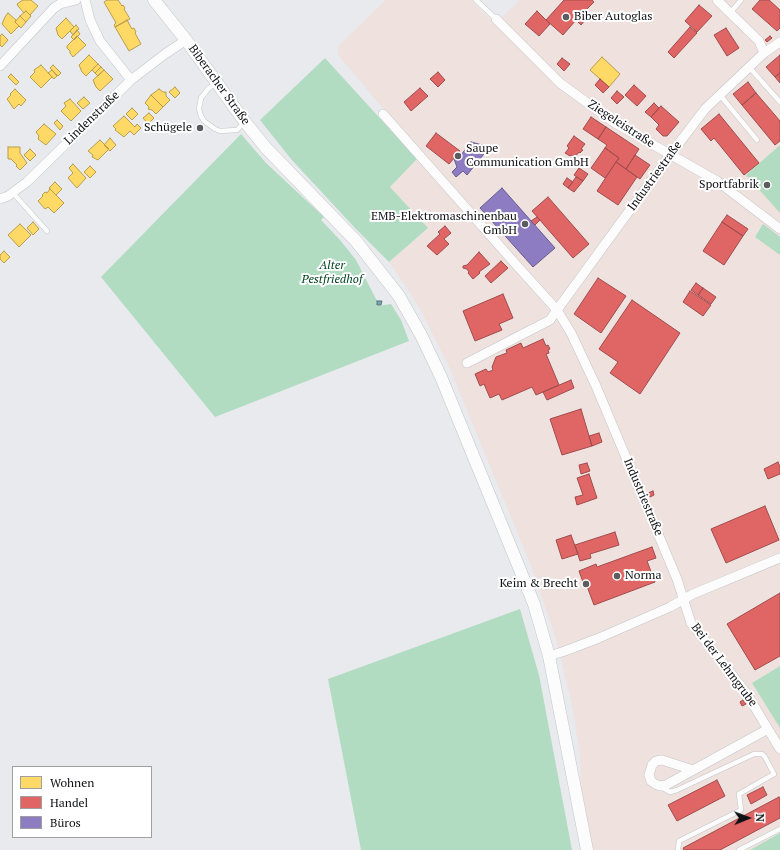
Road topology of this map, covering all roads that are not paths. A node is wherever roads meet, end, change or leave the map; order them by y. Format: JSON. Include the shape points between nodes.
{"nodes":[{"id":1,"x":76,"y":0,"type":"edge"},
{"id":2,"x":85,"y":0,"type":"edge"},
{"id":3,"x":154,"y":0,"type":"edge"},
{"id":4,"x":476,"y":0,"type":"edge"},
{"id":5,"x":717,"y":0,"type":"edge"},
{"id":6,"x":741,"y":0,"type":"edge"},
{"id":7,"x":731,"y":12,"type":"junction"},
{"id":8,"x":496,"y":19,"type":"joint"},
{"id":9,"x":186,"y":40,"type":"junction"},
{"id":10,"x":780,"y":42,"type":"edge"},
{"id":11,"x":764,"y":53,"type":"junction"},
{"id":12,"x":0,"y":66,"type":"edge"},
{"id":13,"x":749,"y":67,"type":"junction"},
{"id":14,"x":132,"y":80,"type":"junction"},
{"id":15,"x":216,"y":82,"type":"junction"},
{"id":16,"x":720,"y":95,"type":"junction"},
{"id":17,"x":780,"y":102,"type":"edge"},
{"id":18,"x":383,"y":114,"type":"dead end"},
{"id":19,"x":245,"y":122,"type":"junction"},
{"id":20,"x":757,"y":140,"type":"dead end"},
{"id":21,"x":670,"y":155,"type":"junction"},
{"id":22,"x":13,"y":193,"type":"junction"},
{"id":23,"x":0,"y":199,"type":"edge"},
{"id":24,"x":780,"y":229,"type":"edge"},
{"id":25,"x":47,"y":231,"type":"dead end"},
{"id":26,"x":557,"y":310,"type":"junction"},
{"id":27,"x":467,"y":363,"type":"dead end"},
{"id":28,"x":780,"y":558,"type":"edge"},
{"id":29,"x":683,"y":600,"type":"junction"},
{"id":30,"x":549,"y":656,"type":"junction"},
{"id":31,"x":768,"y":730,"type":"junction"},
{"id":32,"x":780,"y":749,"type":"edge"},
{"id":33,"x":693,"y":770,"type":"junction"},
{"id":34,"x":660,"y":786,"type":"junction"},
{"id":35,"x":780,"y":829,"type":"edge"},
{"id":36,"x":587,"y":850,"type":"edge"},
{"id":37,"x":678,"y":850,"type":"edge"},
{"id":38,"x":739,"y":850,"type":"edge"}],
"edges":[{"from":1,"to":12,"type":"street","via":[[54,8]]},
{"from":2,"to":14,"type":"street","via":[[90,20],[100,40]]},
{"from":3,"to":9,"type":"street","name":"Biberacher Straße"},
{"from":4,"to":8,"type":"lane","name":"Ziegeleistraße"},
{"from":5,"to":7,"type":"street"},
{"from":6,"to":7,"type":"lane"},
{"from":7,"to":11,"type":"street","via":[[759,41]]},
{"from":8,"to":21,"type":"street","name":"Ziegeleistraße","via":[[560,83],[615,123]]},
{"from":9,"to":14,"type":"street","name":"Lindenstraße"},
{"from":9,"to":15,"type":"street","name":"Biberacher Straße"},
{"from":10,"to":11,"type":"street","name":"Industriestraße"},
{"from":11,"to":13,"type":"street","name":"Industriestraße"},
{"from":13,"to":16,"type":"street","name":"Industriestraße"},
{"from":13,"to":17,"type":"lane"},
{"from":14,"to":22,"type":"street","name":"Lindenstraße"},
{"from":15,"to":19,"type":"street","name":"Biberacher Straße"},
{"from":15,"to":19,"type":"lane","via":[[201,98],[199,109],[204,121],[215,129],[227,131],[237,130]]},
{"from":16,"to":20,"type":"lane"},
{"from":16,"to":21,"type":"street","name":"Industriestraße","via":[[705,109]]},
{"from":18,"to":26,"type":"street","name":"Industriestraße"},
{"from":19,"to":30,"type":"street","name":"Biberacher Straße","via":[[285,168],[356,241],[399,296],[441,377],[534,604]]},
{"from":21,"to":24,"type":"street","name":"Ziegeleistraße","via":[[717,181]]},
{"from":21,"to":26,"type":"street","name":"Industriestraße"},
{"from":22,"to":23,"type":"street","name":"Lindenstraße"},
{"from":22,"to":25,"type":"lane"},
{"from":26,"to":27,"type":"street","name":"Industriestraße","via":[[550,320]]},
{"from":26,"to":29,"type":"street","name":"Industriestraße","via":[[596,386],[677,579]]},
{"from":28,"to":29,"type":"street"},
{"from":29,"to":30,"type":"street","via":[[599,638]]},
{"from":29,"to":31,"type":"street","name":"Bei der Lehmgrube","via":[[691,623],[745,691]]},
{"from":30,"to":36,"type":"street","name":"Biberacher Straße"},
{"from":31,"to":32,"type":"street","name":"Bei der Lehmgrube"},
{"from":31,"to":33,"type":"street"},
{"from":33,"to":34,"type":"street"},
{"from":33,"to":34,"type":"street","via":[[662,760],[656,761],[649,775],[654,784]]},
{"from":34,"to":37,"type":"lane","via":[[670,792],[677,790],[754,754],[762,754],[774,774],[739,794],[741,810],[679,841]]},
{"from":35,"to":38,"type":"lane"}]}
